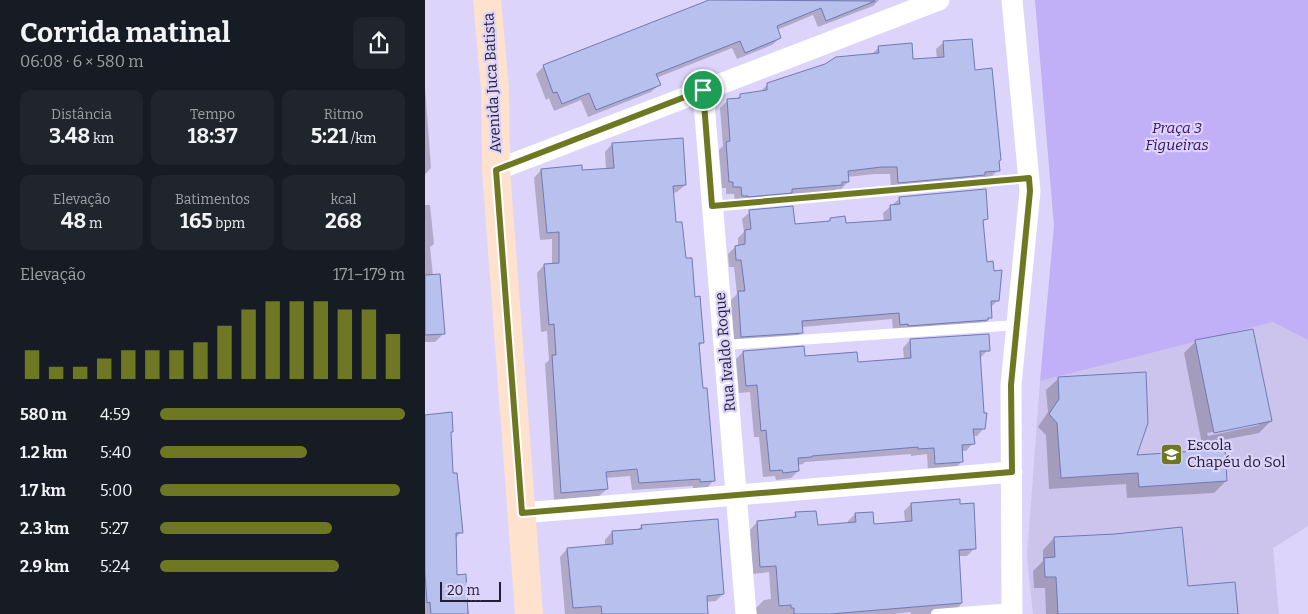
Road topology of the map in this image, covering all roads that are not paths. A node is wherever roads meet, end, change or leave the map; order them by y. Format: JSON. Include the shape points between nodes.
{"nodes":[{"id":1,"x":487,"y":0,"type":"edge"},
{"id":2,"x":939,"y":0,"type":"edge"},
{"id":3,"x":1012,"y":0,"type":"edge"},
{"id":4,"x":703,"y":90,"type":"junction"},
{"id":5,"x":496,"y":170,"type":"junction"},
{"id":6,"x":1029,"y":178,"type":"junction"},
{"id":7,"x":712,"y":206,"type":"junction"},
{"id":8,"x":1017,"y":324,"type":"junction"},
{"id":9,"x":724,"y":344,"type":"junction"},
{"id":10,"x":1012,"y":472,"type":"junction"},
{"id":11,"x":737,"y":495,"type":"junction"},
{"id":12,"x":522,"y":513,"type":"junction"},
{"id":13,"x":1012,"y":611,"type":"edge"},
{"id":14,"x":529,"y":614,"type":"edge"},
{"id":15,"x":746,"y":614,"type":"edge"},
{"id":16,"x":936,"y":614,"type":"edge"}],
"edges":[{"from":1,"to":5,"type":"main road","name":"Avenida Juca Batista","via":[[495,89]]},
{"from":2,"to":4,"type":"street"},
{"from":3,"to":6,"type":"street"},
{"from":4,"to":5,"type":"street"},
{"from":4,"to":7,"type":"street","name":"Rua Ivaldo Roque"},
{"from":5,"to":12,"type":"main road","name":"Avenida Juca Batista"},
{"from":6,"to":7,"type":"lane"},
{"from":6,"to":8,"type":"street"},
{"from":7,"to":9,"type":"street","name":"Rua Ivaldo Roque"},
{"from":8,"to":9,"type":"lane"},
{"from":8,"to":10,"type":"street","via":[[1011,385]]},
{"from":9,"to":11,"type":"street","name":"Rua Ivaldo Roque"},
{"from":10,"to":11,"type":"street"},
{"from":10,"to":13,"type":"street"},
{"from":11,"to":12,"type":"street"},
{"from":11,"to":15,"type":"street","name":"Rua Ivaldo Roque"},
{"from":12,"to":14,"type":"main road","name":"Avenida Juca Batista"},
{"from":13,"to":16,"type":"lane"}]}
